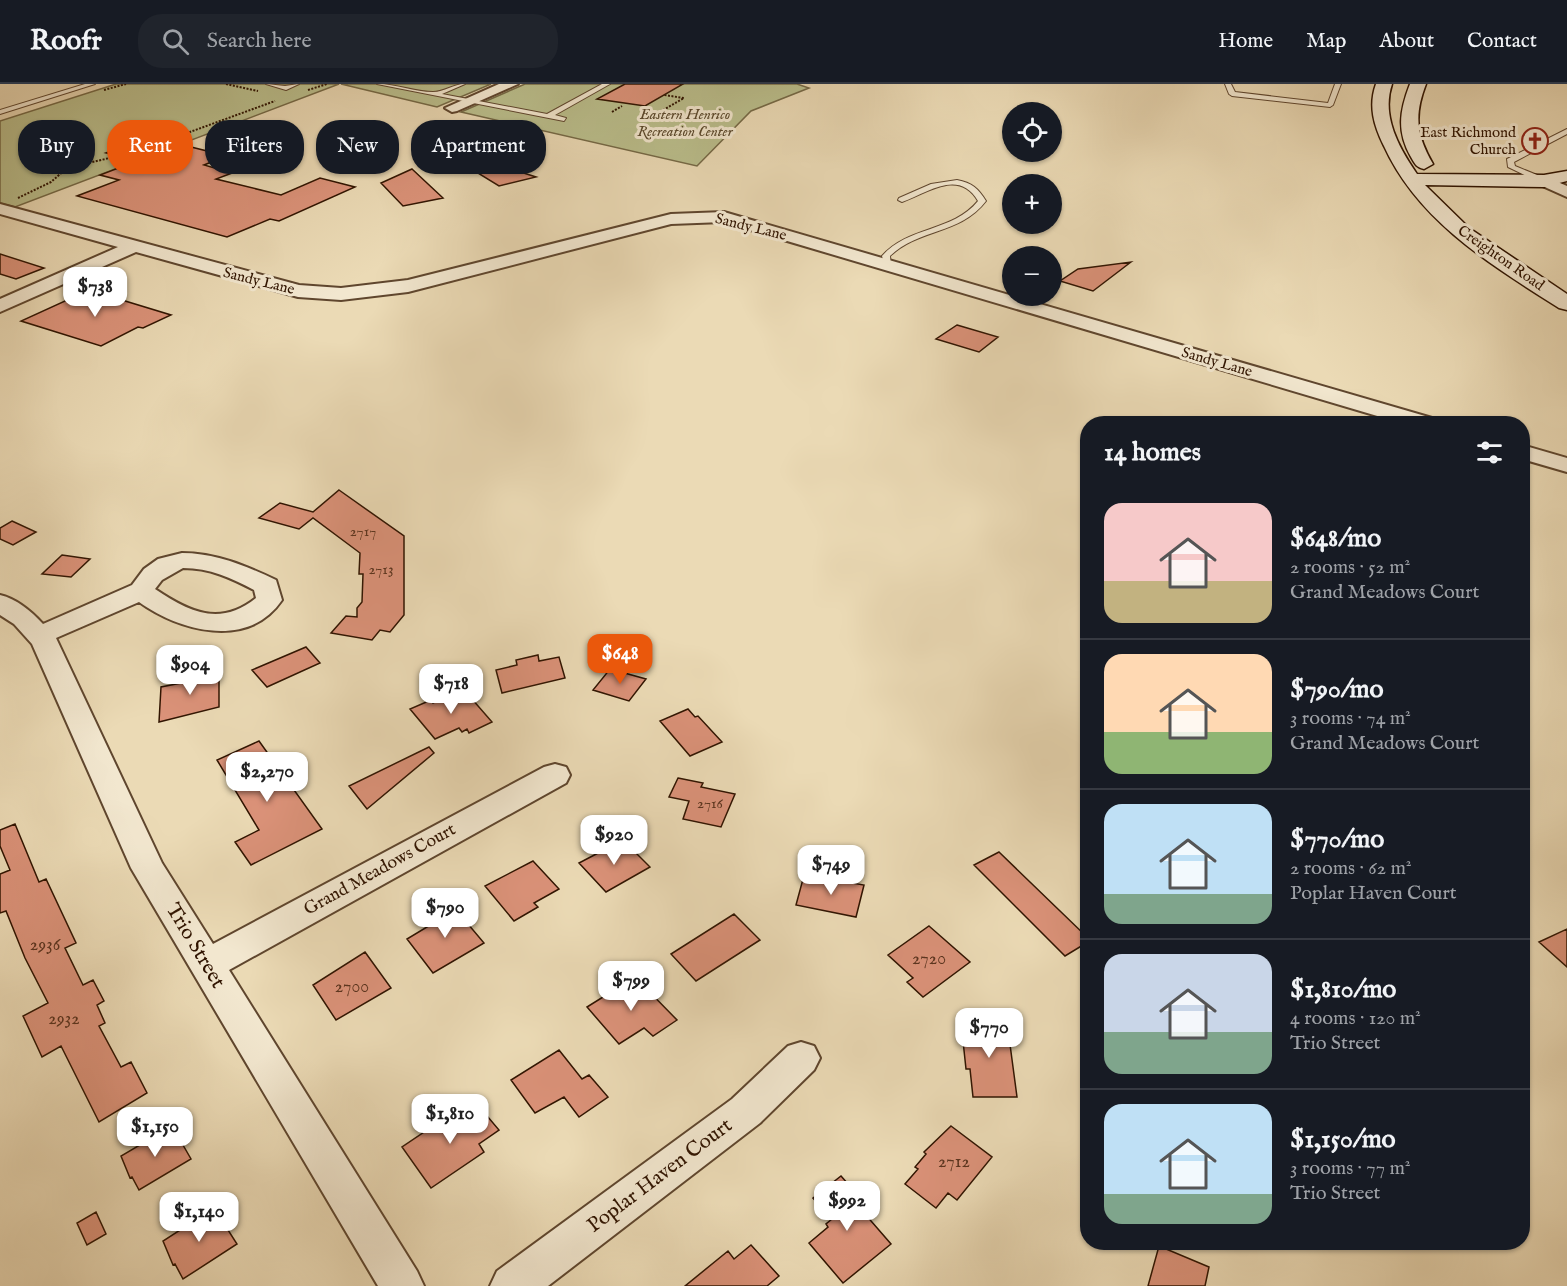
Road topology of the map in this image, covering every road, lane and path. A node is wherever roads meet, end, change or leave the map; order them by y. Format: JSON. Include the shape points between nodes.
{"nodes":[{"id":1,"x":92,"y":84,"type":"edge"},
{"id":2,"x":269,"y":84,"type":"edge"},
{"id":3,"x":296,"y":84,"type":"edge"},
{"id":4,"x":380,"y":84,"type":"edge"},
{"id":5,"x":462,"y":84,"type":"edge"},
{"id":6,"x":511,"y":84,"type":"edge"},
{"id":7,"x":607,"y":84,"type":"edge"},
{"id":8,"x":1228,"y":84,"type":"edge"},
{"id":9,"x":1338,"y":84,"type":"edge"},
{"id":10,"x":1384,"y":84,"type":"edge"},
{"id":11,"x":1418,"y":84,"type":"edge"},
{"id":12,"x":434,"y":95,"type":"junction"},
{"id":13,"x":664,"y":95,"type":"dead end"},
{"id":14,"x":467,"y":102,"type":"junction"},
{"id":15,"x":622,"y":106,"type":"dead end"},
{"id":16,"x":253,"y":108,"type":"dead end"},
{"id":17,"x":452,"y":108,"type":"dead end"},
{"id":18,"x":0,"y":112,"type":"edge"},
{"id":19,"x":612,"y":112,"type":"dead end"},
{"id":20,"x":660,"y":112,"type":"dead end"},
{"id":21,"x":548,"y":116,"type":"junction"},
{"id":22,"x":564,"y":119,"type":"dead end"},
{"id":23,"x":1567,"y":131,"type":"edge"},
{"id":24,"x":1567,"y":176,"type":"edge"},
{"id":25,"x":1409,"y":179,"type":"junction"},
{"id":26,"x":1434,"y":180,"type":"junction"},
{"id":27,"x":1544,"y":181,"type":"junction"},
{"id":28,"x":1567,"y":192,"type":"edge"},
{"id":29,"x":1451,"y":195,"type":"dead end"},
{"id":30,"x":902,"y":200,"type":"dead end"},
{"id":31,"x":8,"y":204,"type":"edge"},
{"id":32,"x":1475,"y":219,"type":"dead end"},
{"id":33,"x":133,"y":247,"type":"junction"},
{"id":34,"x":888,"y":265,"type":"junction"},
{"id":35,"x":1567,"y":284,"type":"edge"},
{"id":36,"x":1567,"y":303,"type":"edge"},
{"id":37,"x":0,"y":306,"type":"edge"},
{"id":38,"x":1400,"y":416,"type":"edge"},
{"id":39,"x":1530,"y":454,"type":"edge"},
{"id":40,"x":1567,"y":465,"type":"edge"},
{"id":41,"x":141,"y":591,"type":"dead end"},
{"id":42,"x":0,"y":603,"type":"edge"},
{"id":43,"x":40,"y":635,"type":"junction"},
{"id":44,"x":555,"y":775,"type":"dead end"},
{"id":45,"x":206,"y":965,"type":"junction"},
{"id":46,"x":801,"y":1058,"type":"dead end"},
{"id":47,"x":402,"y":1286,"type":"edge"},
{"id":48,"x":512,"y":1286,"type":"edge"}],
"edges":[{"from":1,"to":18,"type":"lane"},
{"from":2,"to":3,"type":"lane","via":[[286,88]]},
{"from":4,"to":12,"type":"lane"},
{"from":5,"to":12,"type":"lane"},
{"from":6,"to":14,"type":"street"},
{"from":7,"to":21,"type":"lane"},
{"from":8,"to":9,"type":"lane","via":[[1232,94],[1330,105]]},
{"from":10,"to":25,"type":"main road","name":"Creighton Road","via":[[1382,122]]},
{"from":11,"to":26,"type":"main road","via":[[1407,113],[1408,132]]},
{"from":12,"to":14,"type":"lane"},
{"from":13,"to":20,"type":"path","via":[[684,98]]},
{"from":14,"to":17,"type":"street"},
{"from":14,"to":21,"type":"lane"},
{"from":15,"to":19,"type":"path"},
{"from":16,"to":31,"type":"path","via":[[135,152],[67,168],[51,182]]},
{"from":21,"to":22,"type":"lane"},
{"from":23,"to":27,"type":"lane","via":[[1510,161],[1512,167]]},
{"from":24,"to":27,"type":"main road"},
{"from":25,"to":26,"type":"main road"},
{"from":25,"to":36,"type":"main road","name":"Creighton Road","via":[[1459,230]]},
{"from":26,"to":27,"type":"main road"},
{"from":26,"to":29,"type":"main road"},
{"from":27,"to":28,"type":"street"},
{"from":30,"to":34,"type":"lane","via":[[930,185],[945,182],[972,189],[982,201],[955,223],[898,244],[886,256]]},
{"from":31,"to":33,"type":"street","name":"Sandy Lane"},
{"from":32,"to":35,"type":"main road","name":"Creighton Road","via":[[1513,251]]},
{"from":33,"to":34,"type":"street","name":"Sandy Lane","via":[[276,287],[341,294],[408,286],[671,219],[700,216],[741,221]]},
{"from":33,"to":37,"type":"street"},
{"from":34,"to":38,"type":"street","name":"Sandy Lane"},
{"from":39,"to":40,"type":"street"},
{"from":41,"to":43,"type":"street"},
{"from":42,"to":43,"type":"street","name":"Trio Street"},
{"from":43,"to":45,"type":"street","name":"Trio Street","via":[[148,868]]},
{"from":44,"to":45,"type":"street","name":"Grand Meadows Court"},
{"from":45,"to":47,"type":"street","name":"Trio Street"},
{"from":46,"to":48,"type":"street","name":"Poplar Haven Court","via":[[746,1111]]}]}
